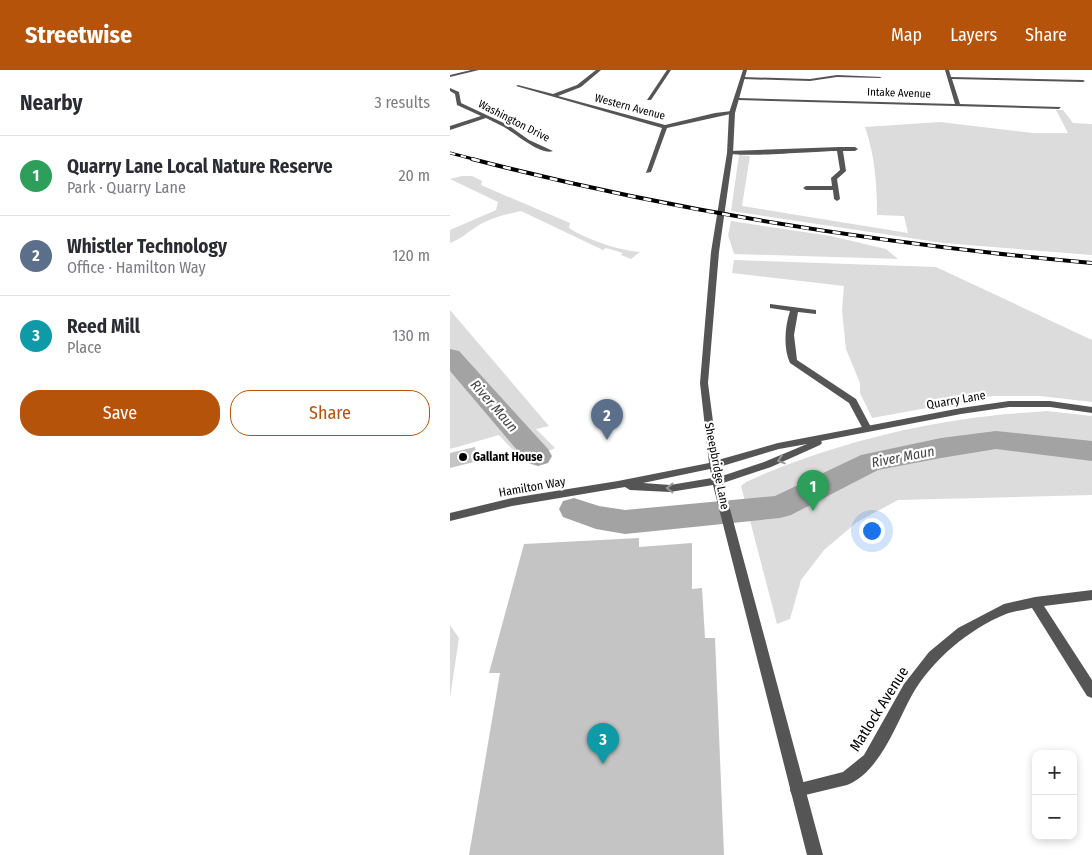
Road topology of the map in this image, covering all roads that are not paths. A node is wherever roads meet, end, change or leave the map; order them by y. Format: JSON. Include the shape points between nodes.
{"nodes":[{"id":1,"x":478,"y":70,"type":"edge"},
{"id":2,"x":599,"y":70,"type":"edge"},
{"id":3,"x":669,"y":70,"type":"edge"},
{"id":4,"x":745,"y":70,"type":"edge"},
{"id":5,"x":947,"y":70,"type":"edge"},
{"id":6,"x":450,"y":76,"type":"edge"},
{"id":7,"x":880,"y":77,"type":"dead end"},
{"id":8,"x":742,"y":78,"type":"junction"},
{"id":9,"x":950,"y":78,"type":"junction"},
{"id":10,"x":1083,"y":81,"type":"dead end"},
{"id":11,"x":518,"y":86,"type":"dead end"},
{"id":12,"x":450,"y":89,"type":"edge"},
{"id":13,"x":553,"y":96,"type":"junction"},
{"id":14,"x":450,"y":98,"type":"edge"},
{"id":15,"x":457,"y":98,"type":"junction"},
{"id":16,"x":649,"y":98,"type":"dead end"},
{"id":17,"x":738,"y":98,"type":"junction"},
{"id":18,"x":958,"y":105,"type":"junction"},
{"id":19,"x":1059,"y":108,"type":"dead end"},
{"id":20,"x":732,"y":113,"type":"junction"},
{"id":21,"x":485,"y":117,"type":"junction"},
{"id":22,"x":450,"y":128,"type":"edge"},
{"id":23,"x":665,"y":128,"type":"junction"},
{"id":24,"x":840,"y":149,"type":"junction"},
{"id":25,"x":855,"y":149,"type":"dead end"},
{"id":26,"x":550,"y":151,"type":"dead end"},
{"id":27,"x":730,"y":153,"type":"junction"},
{"id":28,"x":648,"y":172,"type":"dead end"},
{"id":29,"x":806,"y":188,"type":"dead end"},
{"id":30,"x":835,"y":188,"type":"junction"},
{"id":31,"x":837,"y":199,"type":"dead end"},
{"id":32,"x":773,"y":306,"type":"dead end"},
{"id":33,"x":795,"y":309,"type":"junction"},
{"id":34,"x":813,"y":312,"type":"dead end"},
{"id":35,"x":1092,"y":410,"type":"edge"},
{"id":36,"x":867,"y":429,"type":"junction"},
{"id":37,"x":825,"y":439,"type":"junction"},
{"id":38,"x":714,"y":465,"type":"junction"},
{"id":39,"x":717,"y":480,"type":"junction"},
{"id":40,"x":618,"y":485,"type":"junction"},
{"id":41,"x":450,"y":516,"type":"edge"},
{"id":42,"x":1092,"y":595,"type":"edge"},
{"id":43,"x":1035,"y":602,"type":"junction"},
{"id":44,"x":1092,"y":692,"type":"edge"},
{"id":45,"x":797,"y":790,"type":"junction"},
{"id":46,"x":814,"y":855,"type":"edge"}],
"edges":[{"from":1,"to":6,"type":"street"},
{"from":2,"to":13,"type":"street","via":[[579,86]]},
{"from":3,"to":16,"type":"street"},
{"from":4,"to":8,"type":"street","name":"Sheepbridge Lane"},
{"from":5,"to":9,"type":"street"},
{"from":7,"to":8,"type":"street"},
{"from":8,"to":17,"type":"street","name":"Sheepbridge Lane"},
{"from":9,"to":10,"type":"street"},
{"from":9,"to":18,"type":"street"},
{"from":11,"to":13,"type":"street","name":"Western Avenue"},
{"from":12,"to":15,"type":"street","name":"Washington Drive","via":[[457,93]]},
{"from":13,"to":23,"type":"street","name":"Western Avenue"},
{"from":14,"to":15,"type":"street"},
{"from":15,"to":21,"type":"street","name":"Washington Drive","via":[[466,109]]},
{"from":17,"to":18,"type":"street","name":"Intake Avenue"},
{"from":17,"to":20,"type":"street","name":"Sheepbridge Lane"},
{"from":18,"to":19,"type":"street","name":"Intake Avenue"},
{"from":20,"to":23,"type":"street","name":"Western Avenue"},
{"from":20,"to":27,"type":"street","name":"Sheepbridge Lane"},
{"from":21,"to":22,"type":"street"},
{"from":21,"to":26,"type":"street","name":"Washington Drive"},
{"from":23,"to":28,"type":"street"},
{"from":24,"to":25,"type":"street"},
{"from":24,"to":27,"type":"street"},
{"from":24,"to":30,"type":"street","via":[[843,170],[834,178]]},
{"from":27,"to":38,"type":"street","name":"Sheepbridge Lane","via":[[714,252],[704,383]]},
{"from":29,"to":30,"type":"street"},
{"from":30,"to":31,"type":"street"},
{"from":32,"to":33,"type":"street"},
{"from":33,"to":34,"type":"street"},
{"from":33,"to":36,"type":"street","via":[[792,318],[793,361],[852,401]]},
{"from":35,"to":36,"type":"street","name":"Quarry Lane","via":[[1050,404],[1008,404]]},
{"from":36,"to":37,"type":"street","name":"Quarry Lane"},
{"from":37,"to":38,"type":"street","name":"Quarry Lane","via":[[778,446]]},
{"from":37,"to":39,"type":"street","name":"Quarry Lane","one_way":true,"via":[[789,458]]},
{"from":38,"to":39,"type":"street","name":"Sheepbridge Lane"},
{"from":38,"to":40,"type":"street","name":"Hamilton Way"},
{"from":39,"to":40,"type":"street","name":"Hamilton Way","one_way":true,"via":[[674,489]]},
{"from":39,"to":45,"type":"street","name":"Sheepbridge Lane"},
{"from":40,"to":41,"type":"street","name":"Hamilton Way","via":[[512,502]]},
{"from":42,"to":43,"type":"street","name":"Matlock Avenue"},
{"from":43,"to":44,"type":"street"},
{"from":43,"to":45,"type":"street","name":"Matlock Avenue","via":[[1004,609],[962,632],[934,656],[909,688],[869,760],[847,778]]},
{"from":45,"to":46,"type":"street","name":"Sheepbridge Lane"}]}
